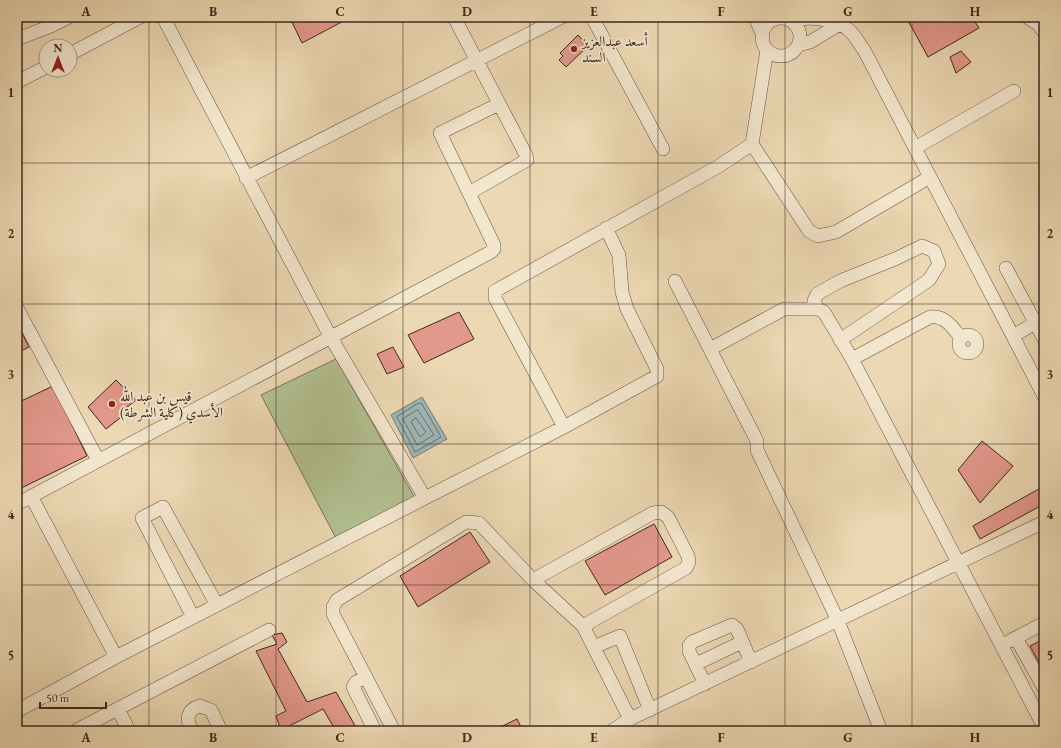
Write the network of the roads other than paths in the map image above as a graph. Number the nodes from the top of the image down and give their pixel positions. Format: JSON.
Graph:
{"nodes":[{"id":1,"x":69,"y":17,"type":"edge"},
{"id":2,"x":140,"y":17,"type":"edge"},
{"id":3,"x":163,"y":17,"type":"edge"},
{"id":4,"x":454,"y":17,"type":"edge"},
{"id":5,"x":562,"y":17,"type":"edge"},
{"id":6,"x":592,"y":17,"type":"edge"},
{"id":7,"x":804,"y":17,"type":"edge"},
{"id":8,"x":1027,"y":17,"type":"edge"},
{"id":9,"x":756,"y":19,"type":"edge"},
{"id":10,"x":775,"y":20,"type":"junction"},
{"id":11,"x":790,"y":20,"type":"junction"},
{"id":12,"x":840,"y":24,"type":"junction"},
{"id":13,"x":1044,"y":32,"type":"edge"},
{"id":14,"x":763,"y":36,"type":"junction"},
{"id":15,"x":17,"y":39,"type":"edge"},
{"id":16,"x":798,"y":45,"type":"junction"},
{"id":17,"x":78,"y":50,"type":"edge"},
{"id":18,"x":767,"y":50,"type":"junction"},
{"id":19,"x":476,"y":61,"type":"junction"},
{"id":20,"x":38,"y":71,"type":"edge"},
{"id":21,"x":17,"y":82,"type":"edge"},
{"id":22,"x":1014,"y":91,"type":"dead end"},
{"id":23,"x":499,"y":104,"type":"junction"},
{"id":24,"x":752,"y":144,"type":"junction"},
{"id":25,"x":915,"y":148,"type":"junction"},
{"id":26,"x":663,"y":149,"type":"dead end"},
{"id":27,"x":930,"y":177,"type":"junction"},
{"id":28,"x":246,"y":178,"type":"junction"},
{"id":29,"x":469,"y":193,"type":"junction"},
{"id":30,"x":606,"y":228,"type":"junction"},
{"id":31,"x":1006,"y":268,"type":"dead end"},
{"id":32,"x":674,"y":281,"type":"dead end"},
{"id":33,"x":17,"y":308,"type":"edge"},
{"id":34,"x":818,"y":309,"type":"junction"},
{"id":35,"x":1040,"y":321,"type":"edge"},
{"id":36,"x":330,"y":336,"type":"junction"},
{"id":37,"x":1013,"y":336,"type":"junction"},
{"id":38,"x":962,"y":338,"type":"dead end"},
{"id":39,"x":1044,"y":339,"type":"edge"},
{"id":40,"x":840,"y":340,"type":"junction"},
{"id":41,"x":710,"y":349,"type":"junction"},
{"id":42,"x":852,"y":359,"type":"junction"},
{"id":43,"x":1044,"y":396,"type":"edge"},
{"id":44,"x":564,"y":427,"type":"junction"},
{"id":45,"x":98,"y":460,"type":"junction"},
{"id":46,"x":31,"y":496,"type":"junction"},
{"id":47,"x":425,"y":498,"type":"junction"},
{"id":48,"x":17,"y":504,"type":"edge"},
{"id":49,"x":1044,"y":522,"type":"edge"},
{"id":50,"x":959,"y":563,"type":"junction"},
{"id":51,"x":533,"y":580,"type":"junction"},
{"id":52,"x":217,"y":605,"type":"junction"},
{"id":53,"x":193,"y":617,"type":"junction"},
{"id":54,"x":838,"y":621,"type":"junction"},
{"id":55,"x":1044,"y":623,"type":"edge"},
{"id":56,"x":583,"y":626,"type":"junction"},
{"id":57,"x":268,"y":630,"type":"dead end"},
{"id":58,"x":1016,"y":638,"type":"junction"},
{"id":59,"x":742,"y":642,"type":"junction"},
{"id":60,"x":1002,"y":645,"type":"junction"},
{"id":61,"x":594,"y":647,"type":"junction"},
{"id":62,"x":116,"y":657,"type":"junction"},
{"id":63,"x":751,"y":662,"type":"junction"},
{"id":64,"x":696,"y":664,"type":"junction"},
{"id":65,"x":366,"y":677,"type":"junction"},
{"id":66,"x":705,"y":684,"type":"junction"},
{"id":67,"x":1044,"y":688,"type":"edge"},
{"id":68,"x":118,"y":709,"type":"junction"},
{"id":69,"x":1040,"y":709,"type":"edge"},
{"id":70,"x":650,"y":710,"type":"junction"},
{"id":71,"x":17,"y":711,"type":"edge"},
{"id":72,"x":630,"y":719,"type":"junction"},
{"id":73,"x":1044,"y":727,"type":"edge"},
{"id":74,"x":75,"y":731,"type":"edge"},
{"id":75,"x":129,"y":731,"type":"edge"},
{"id":76,"x":190,"y":731,"type":"edge"},
{"id":77,"x":221,"y":731,"type":"edge"},
{"id":78,"x":375,"y":731,"type":"edge"},
{"id":79,"x":394,"y":731,"type":"edge"},
{"id":80,"x":612,"y":731,"type":"edge"},
{"id":81,"x":881,"y":731,"type":"edge"}],
"edges":[{"from":1,"to":15,"type":"lane"},
{"from":2,"to":17,"type":"lane"},
{"from":3,"to":28,"type":"lane"},
{"from":4,"to":19,"type":"lane"},
{"from":5,"to":19,"type":"lane"},
{"from":6,"to":26,"type":"lane"},
{"from":7,"to":11,"type":"lane"},
{"from":7,"to":12,"type":"lane"},
{"from":8,"to":13,"type":"lane"},
{"from":9,"to":10,"type":"lane"},
{"from":9,"to":14,"type":"lane"},
{"from":10,"to":11,"type":"lane"},
{"from":10,"to":14,"type":"lane"},
{"from":11,"to":16,"type":"lane"},
{"from":12,"to":16,"type":"lane"},
{"from":12,"to":25,"type":"lane"},
{"from":14,"to":18,"type":"lane"},
{"from":16,"to":18,"type":"lane"},
{"from":18,"to":24,"type":"lane"},
{"from":19,"to":23,"type":"lane"},
{"from":19,"to":28,"type":"lane"},
{"from":20,"to":21,"type":"lane"},
{"from":22,"to":25,"type":"lane"},
{"from":23,"to":29,"type":"lane"},
{"from":23,"to":29,"type":"lane"},
{"from":24,"to":27,"type":"lane"},
{"from":24,"to":30,"type":"lane"},
{"from":25,"to":27,"type":"lane"},
{"from":27,"to":37,"type":"lane"},
{"from":28,"to":36,"type":"lane"},
{"from":29,"to":36,"type":"lane"},
{"from":30,"to":44,"type":"lane"},
{"from":30,"to":44,"type":"lane"},
{"from":31,"to":35,"type":"lane"},
{"from":32,"to":41,"type":"lane"},
{"from":33,"to":45,"type":"lane"},
{"from":34,"to":40,"type":"lane"},
{"from":34,"to":40,"type":"lane"},
{"from":34,"to":41,"type":"lane"},
{"from":35,"to":37,"type":"lane"},
{"from":35,"to":39,"type":"lane"},
{"from":36,"to":45,"type":"lane"},
{"from":36,"to":47,"type":"lane"},
{"from":37,"to":43,"type":"lane"},
{"from":38,"to":42,"type":"lane"},
{"from":40,"to":42,"type":"lane"},
{"from":41,"to":54,"type":"lane"},
{"from":42,"to":50,"type":"lane"},
{"from":44,"to":47,"type":"lane"},
{"from":45,"to":46,"type":"lane"},
{"from":46,"to":48,"type":"lane"},
{"from":46,"to":62,"type":"lane"},
{"from":47,"to":52,"type":"lane"},
{"from":49,"to":50,"type":"lane"},
{"from":50,"to":54,"type":"lane"},
{"from":50,"to":60,"type":"lane"},
{"from":51,"to":56,"type":"lane"},
{"from":51,"to":56,"type":"lane"},
{"from":51,"to":65,"type":"lane"},
{"from":52,"to":53,"type":"lane"},
{"from":52,"to":53,"type":"lane"},
{"from":53,"to":62,"type":"lane"},
{"from":54,"to":63,"type":"lane"},
{"from":54,"to":81,"type":"lane"},
{"from":55,"to":58,"type":"lane"},
{"from":56,"to":61,"type":"lane"},
{"from":57,"to":68,"type":"lane"},
{"from":58,"to":60,"type":"lane"},
{"from":58,"to":67,"type":"lane"},
{"from":59,"to":63,"type":"lane"},
{"from":59,"to":64,"type":"lane"},
{"from":59,"to":64,"type":"lane"},
{"from":60,"to":69,"type":"lane"},
{"from":61,"to":70,"type":"lane"},
{"from":61,"to":72,"type":"lane"},
{"from":62,"to":71,"type":"lane"},
{"from":63,"to":66,"type":"lane"},
{"from":64,"to":66,"type":"lane"},
{"from":65,"to":78,"type":"lane"},
{"from":65,"to":79,"type":"lane"},
{"from":66,"to":70,"type":"lane"},
{"from":68,"to":74,"type":"lane"},
{"from":68,"to":75,"type":"lane"},
{"from":69,"to":73,"type":"lane"},
{"from":70,"to":72,"type":"lane"},
{"from":72,"to":80,"type":"lane"},
{"from":76,"to":77,"type":"lane"}]}
